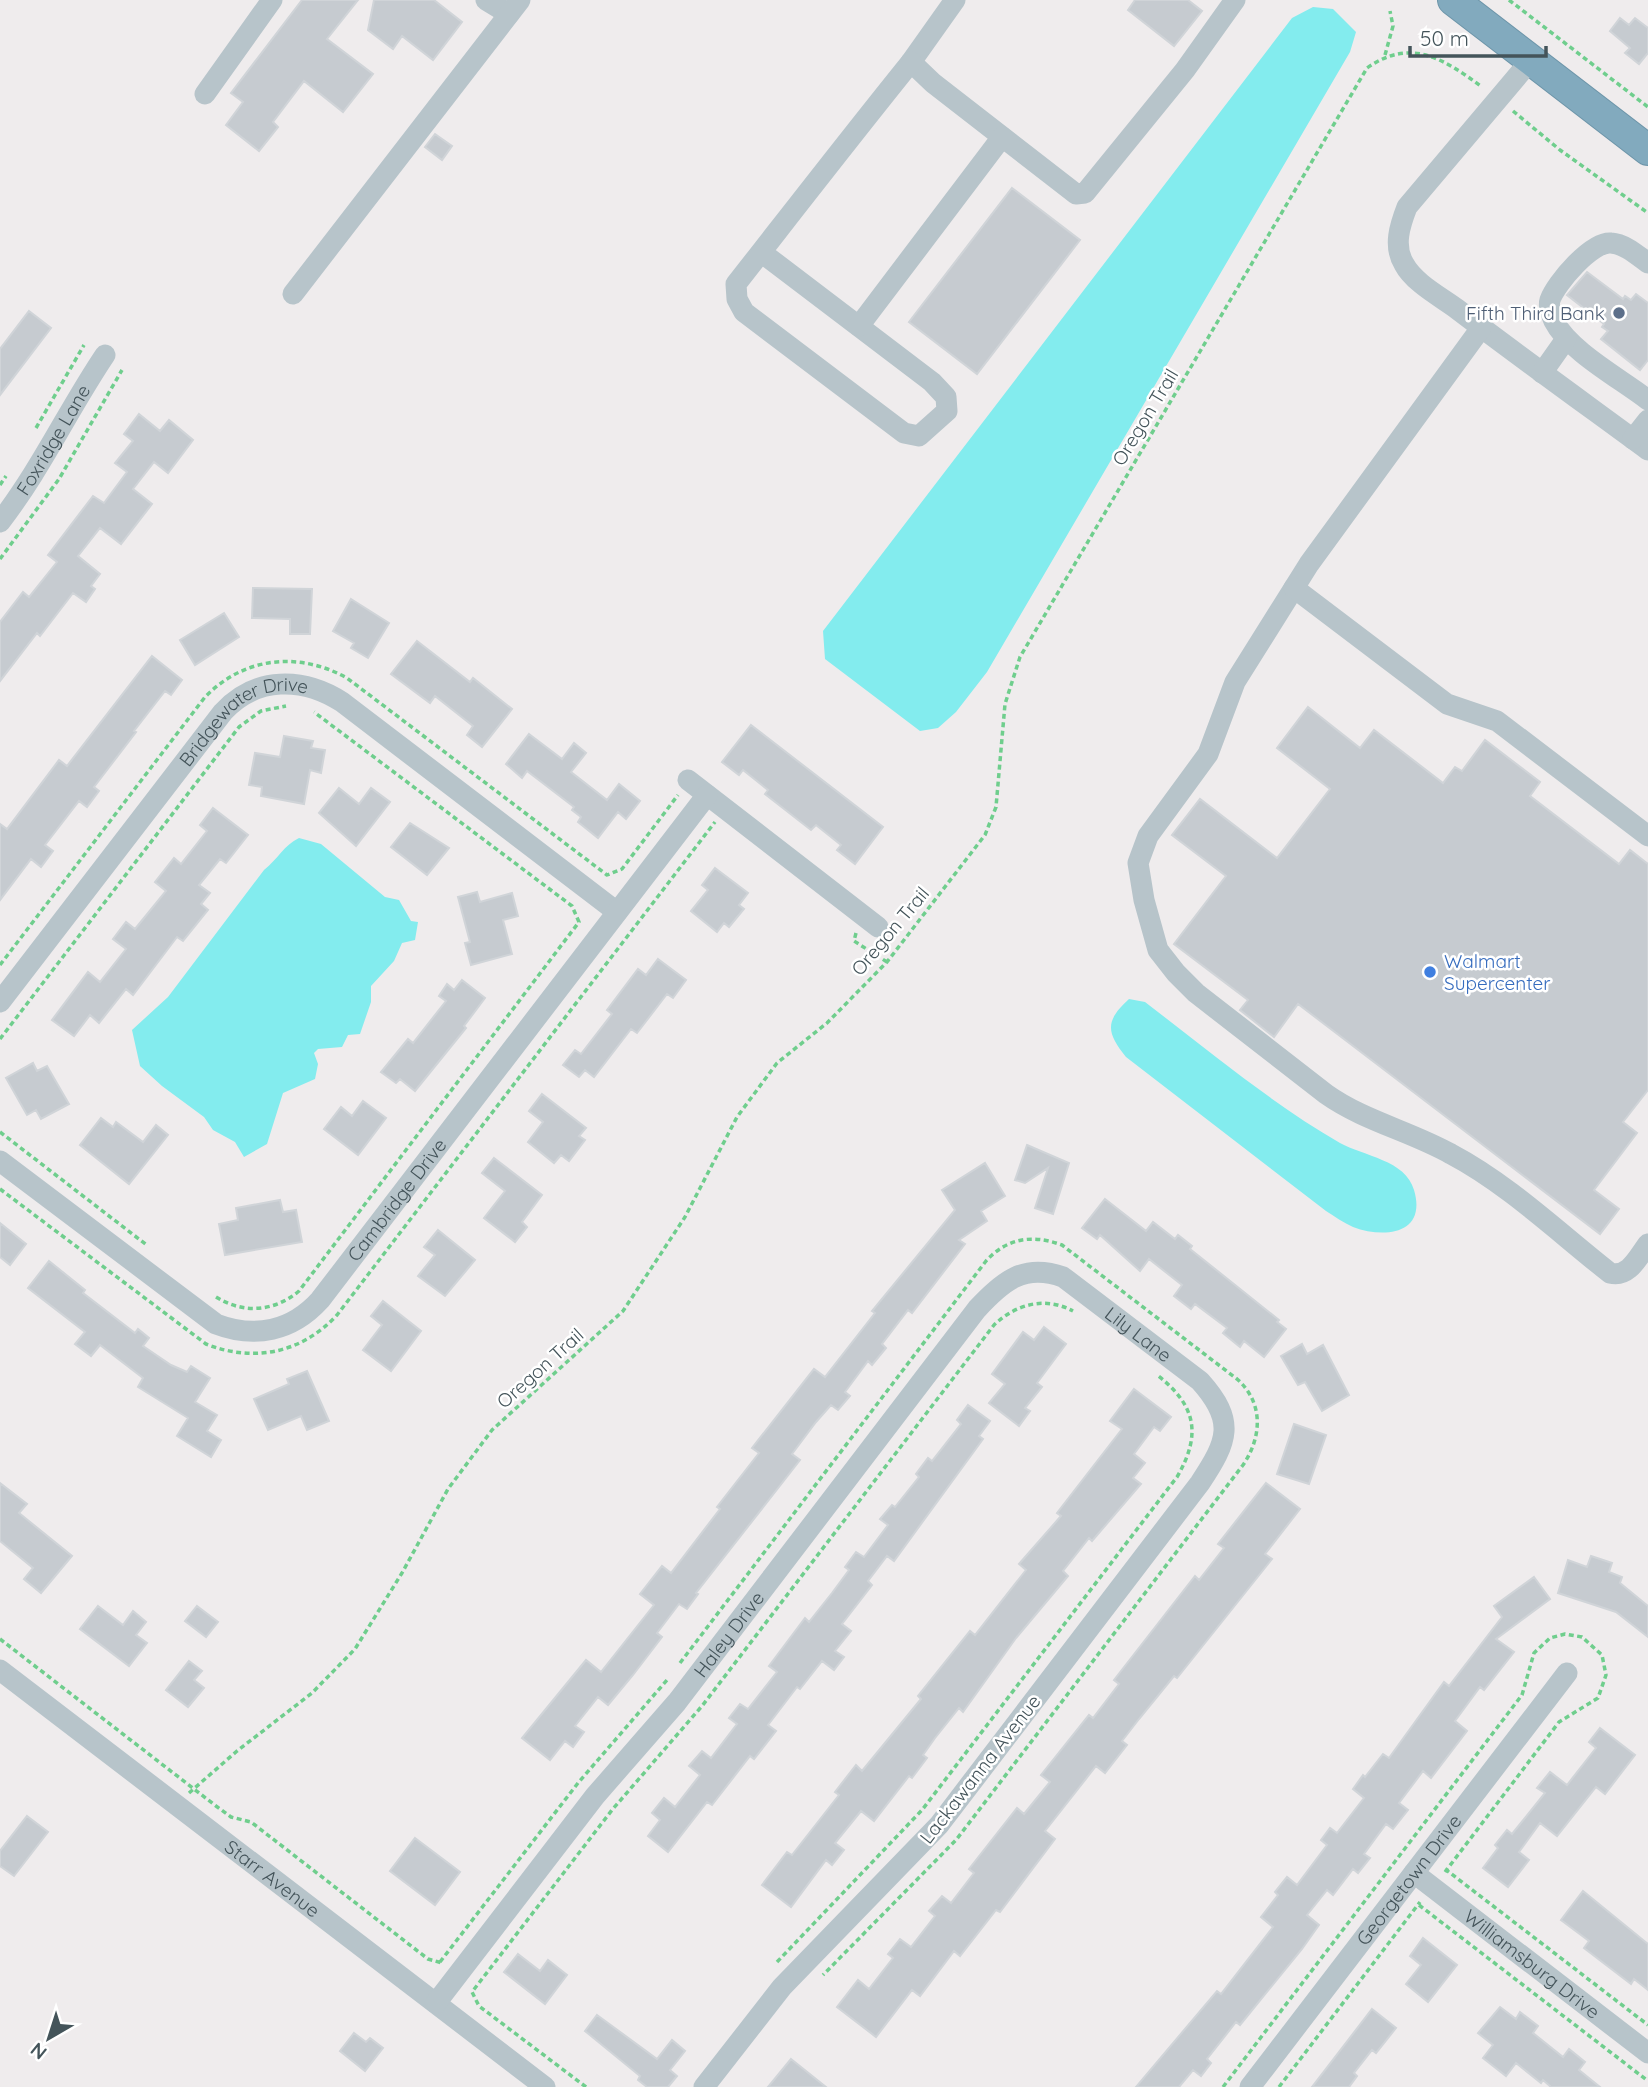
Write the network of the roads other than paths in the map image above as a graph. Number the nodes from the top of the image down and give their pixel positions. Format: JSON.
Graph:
{"nodes":[{"id":1,"x":272,"y":0,"type":"edge"},
{"id":2,"x":486,"y":0,"type":"edge"},
{"id":3,"x":955,"y":0,"type":"edge"},
{"id":4,"x":1235,"y":0,"type":"edge"},
{"id":5,"x":1453,"y":0,"type":"edge"},
{"id":6,"x":514,"y":7,"type":"edge"},
{"id":7,"x":1531,"y":60,"type":"junction"},
{"id":8,"x":911,"y":62,"type":"junction"},
{"id":9,"x":205,"y":93,"type":"dead end"},
{"id":10,"x":1002,"y":136,"type":"junction"},
{"id":11,"x":1648,"y":150,"type":"edge"},
{"id":12,"x":761,"y":252,"type":"junction"},
{"id":13,"x":1648,"y":263,"type":"edge"},
{"id":14,"x":293,"y":294,"type":"dead end"},
{"id":15,"x":859,"y":326,"type":"junction"},
{"id":16,"x":1481,"y":328,"type":"junction"},
{"id":17,"x":1566,"y":339,"type":"junction"},
{"id":18,"x":105,"y":355,"type":"dead end"},
{"id":19,"x":1542,"y":373,"type":"junction"},
{"id":20,"x":1648,"y":400,"type":"edge"},
{"id":21,"x":1648,"y":420,"type":"edge"},
{"id":22,"x":1641,"y":445,"type":"edge"},
{"id":23,"x":0,"y":522,"type":"edge"},
{"id":24,"x":1294,"y":588,"type":"junction"},
{"id":25,"x":686,"y":784,"type":"road end"},
{"id":26,"x":707,"y":795,"type":"junction"},
{"id":27,"x":1648,"y":836,"type":"edge"},
{"id":28,"x":617,"y":912,"type":"junction"},
{"id":29,"x":878,"y":927,"type":"dead end"},
{"id":30,"x":0,"y":1002,"type":"edge"},
{"id":31,"x":0,"y":1161,"type":"edge"},
{"id":32,"x":1648,"y":1244,"type":"edge"},
{"id":33,"x":1027,"y":1272,"type":"joint"},
{"id":34,"x":1226,"y":1428,"type":"joint"},
{"id":35,"x":0,"y":1670,"type":"edge"},
{"id":36,"x":1567,"y":1673,"type":"dead end"},
{"id":37,"x":1414,"y":1873,"type":"junction"},
{"id":38,"x":436,"y":2003,"type":"junction"},
{"id":39,"x":1648,"y":2053,"type":"edge"},
{"id":40,"x":545,"y":2087,"type":"edge"},
{"id":41,"x":704,"y":2087,"type":"edge"},
{"id":42,"x":1250,"y":2087,"type":"edge"}],
"edges":[{"from":1,"to":9,"type":"street"},
{"from":2,"to":6,"type":"street"},
{"from":3,"to":8,"type":"street"},
{"from":4,"to":10,"type":"street"},
{"from":5,"to":7,"type":"highway"},
{"from":6,"to":14,"type":"street"},
{"from":7,"to":11,"type":"highway"},
{"from":7,"to":16,"type":"street"},
{"from":8,"to":10,"type":"street"},
{"from":8,"to":12,"type":"street"},
{"from":10,"to":15,"type":"street"},
{"from":12,"to":15,"type":"street"},
{"from":12,"to":15,"type":"street"},
{"from":13,"to":17,"type":"street"},
{"from":16,"to":19,"type":"street"},
{"from":16,"to":24,"type":"street"},
{"from":17,"to":19,"type":"street"},
{"from":17,"to":20,"type":"street"},
{"from":18,"to":23,"type":"street","name":"Foxridge Lane"},
{"from":19,"to":22,"type":"street"},
{"from":21,"to":22,"type":"street"},
{"from":24,"to":27,"type":"street"},
{"from":24,"to":32,"type":"street"},
{"from":25,"to":26,"type":"street"},
{"from":26,"to":28,"type":"street","name":"Cambridge Drive"},
{"from":26,"to":29,"type":"street"},
{"from":28,"to":30,"type":"street","name":"Bridgewater Drive"},
{"from":28,"to":31,"type":"street","name":"Cambridge Drive"},
{"from":33,"to":34,"type":"street","name":"Lily Lane"},
{"from":33,"to":38,"type":"street","name":"Haley Drive"},
{"from":34,"to":41,"type":"street","name":"Lackawanna Avenue"},
{"from":35,"to":38,"type":"street","name":"Starr Avenue"},
{"from":36,"to":37,"type":"street","name":"Georgetown Drive"},
{"from":37,"to":39,"type":"street","name":"Williamsburg Drive"},
{"from":37,"to":42,"type":"street","name":"Georgetown Drive"},
{"from":38,"to":40,"type":"street","name":"Starr Avenue"}]}
